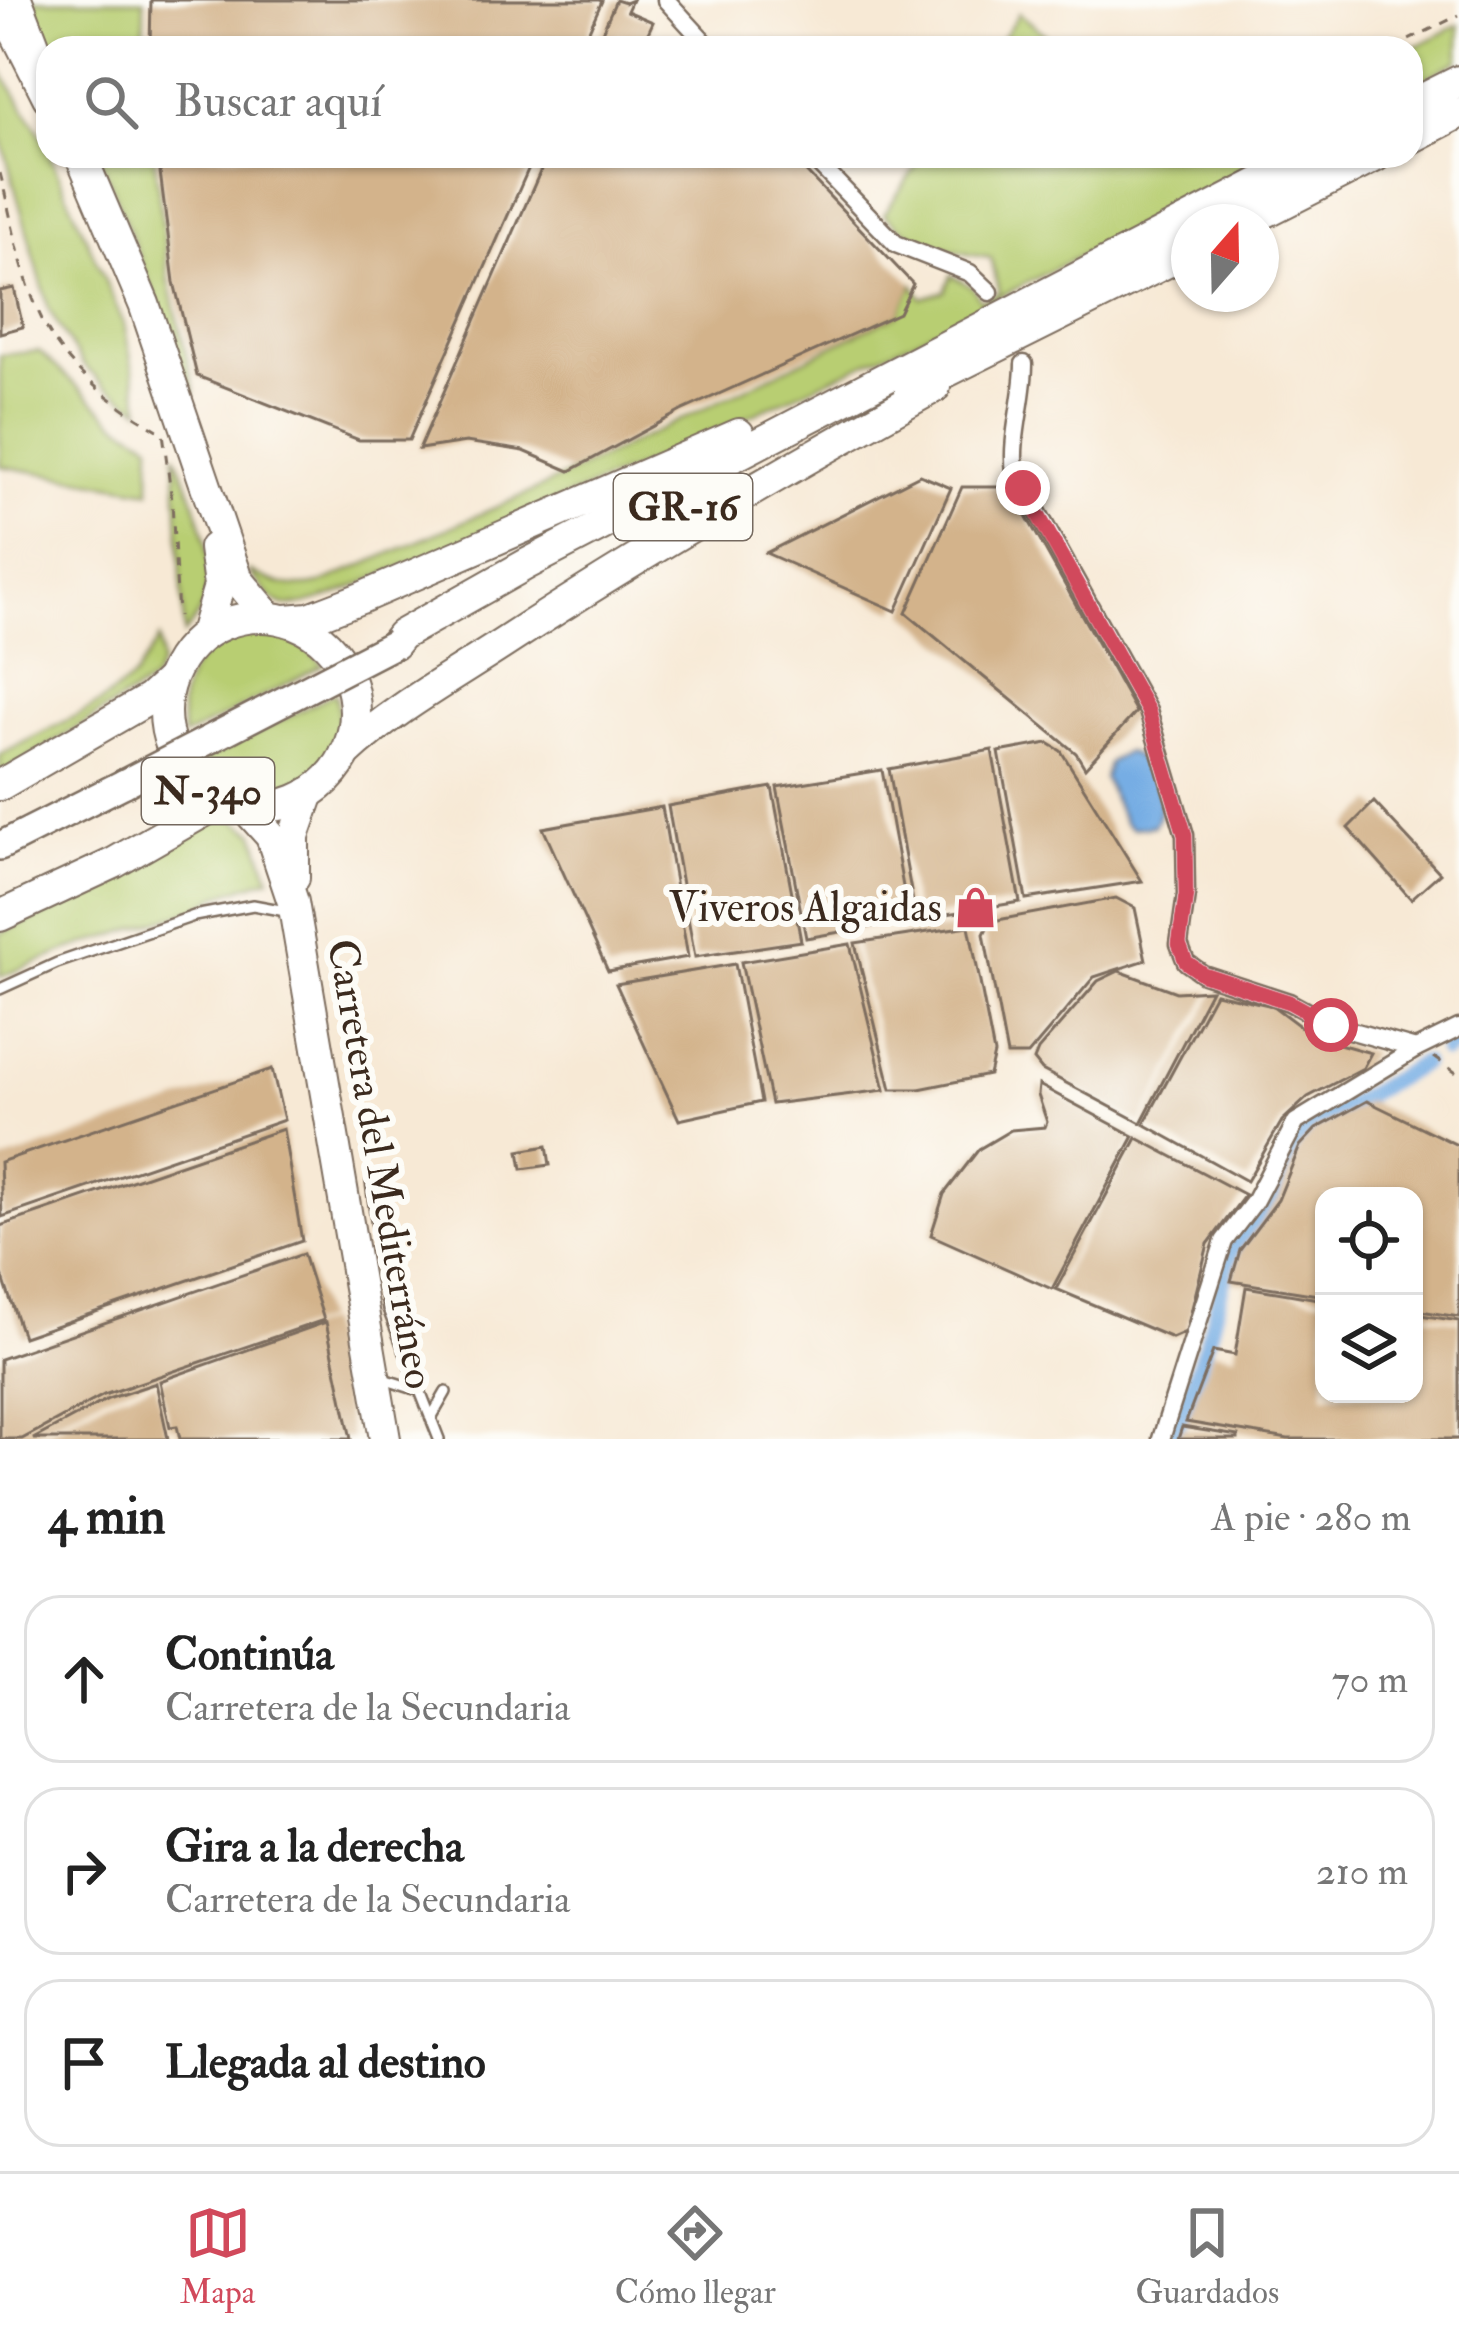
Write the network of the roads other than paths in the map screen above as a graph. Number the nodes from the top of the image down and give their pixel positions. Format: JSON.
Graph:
{"nodes":[{"id":1,"x":666,"y":0,"type":"edge"},
{"id":2,"x":7,"y":8,"type":"edge"},
{"id":3,"x":699,"y":36,"type":"edge"},
{"id":4,"x":36,"y":53,"type":"edge"},
{"id":5,"x":36,"y":71,"type":"edge"},
{"id":6,"x":1459,"y":81,"type":"edge"},
{"id":7,"x":1423,"y":99,"type":"edge"},
{"id":8,"x":1459,"y":113,"type":"edge"},
{"id":9,"x":1423,"y":132,"type":"edge"},
{"id":10,"x":86,"y":168,"type":"edge"},
{"id":11,"x":823,"y":168,"type":"edge"},
{"id":12,"x":1289,"y":168,"type":"edge"},
{"id":13,"x":1352,"y":168,"type":"edge"},
{"id":14,"x":1279,"y":205,"type":"edge"},
{"id":15,"x":1171,"y":260,"type":"edge"},
{"id":16,"x":989,"y":292,"type":"dead end"},
{"id":17,"x":975,"y":329,"type":"junction"},
{"id":18,"x":969,"y":363,"type":"junction"},
{"id":19,"x":1024,"y":364,"type":"dead end"},
{"id":20,"x":210,"y":507,"type":"junction"},
{"id":21,"x":278,"y":619,"type":"junction"},
{"id":22,"x":205,"y":634,"type":"junction"},
{"id":23,"x":394,"y":644,"type":"junction"},
{"id":24,"x":170,"y":680,"type":"junction"},
{"id":25,"x":345,"y":754,"type":"junction"},
{"id":26,"x":0,"y":785,"type":"edge"},
{"id":27,"x":309,"y":794,"type":"junction"},
{"id":28,"x":234,"y":803,"type":"junction"},
{"id":29,"x":0,"y":846,"type":"edge"},
{"id":30,"x":294,"y":907,"type":"junction"},
{"id":31,"x":0,"y":916,"type":"edge"},
{"id":32,"x":0,"y":988,"type":"edge"},
{"id":33,"x":1459,"y":1028,"type":"edge"},
{"id":34,"x":1416,"y":1049,"type":"junction"},
{"id":35,"x":370,"y":1182,"type":"dead end"},
{"id":36,"x":372,"y":1376,"type":"junction"},
{"id":37,"x":421,"y":1390,"type":"junction"},
{"id":38,"x":446,"y":1392,"type":"dead end"},
{"id":39,"x":431,"y":1418,"type":"junction"},
{"id":40,"x":386,"y":1439,"type":"edge"},
{"id":41,"x":439,"y":1439,"type":"edge"},
{"id":42,"x":1161,"y":1439,"type":"edge"}],
"edges":[{"from":1,"to":3,"type":"street"},
{"from":2,"to":4,"type":"main road"},
{"from":2,"to":5,"type":"highway"},
{"from":6,"to":7,"type":"highway"},
{"from":8,"to":9,"type":"highway"},
{"from":10,"to":20,"type":"highway"},
{"from":11,"to":16,"type":"street"},
{"from":12,"to":17,"type":"highway","number":"GR-16"},
{"from":13,"to":14,"type":"highway"},
{"from":15,"to":18,"type":"highway","number":"GR-16"},
{"from":17,"to":21,"type":"highway"},
{"from":17,"to":23,"type":"highway","number":"GR-16"},
{"from":18,"to":23,"type":"highway","number":"GR-16"},
{"from":18,"to":25,"type":"highway"},
{"from":19,"to":34,"type":"street"},
{"from":20,"to":21,"type":"highway"},
{"from":20,"to":22,"type":"highway"},
{"from":21,"to":22,"type":"highway"},
{"from":21,"to":25,"type":"highway"},
{"from":22,"to":24,"type":"highway"},
{"from":23,"to":29,"type":"main road","number":"GR-16","bridge":true},
{"from":24,"to":26,"type":"highway"},
{"from":24,"to":28,"type":"highway","number":"N-340"},
{"from":25,"to":27,"type":"highway","number":"N-340"},
{"from":27,"to":28,"type":"highway","number":"N-340"},
{"from":27,"to":30,"type":"highway","name":"Carretera del Mediterráneo","number":"N-340"},
{"from":28,"to":30,"type":"highway","name":"Carretera del Mediterráneo","number":"N-340"},
{"from":28,"to":31,"type":"highway"},
{"from":30,"to":32,"type":"lane"},
{"from":30,"to":36,"type":"highway","name":"Carretera del Mediterráneo","number":"N-340"},
{"from":33,"to":34,"type":"street"},
{"from":34,"to":42,"type":"street"},
{"from":35,"to":37,"type":"lane"},
{"from":36,"to":37,"type":"lane"},
{"from":36,"to":40,"type":"highway","name":"Carretera del Mediterráneo","number":"N-340"},
{"from":37,"to":39,"type":"lane"},
{"from":38,"to":39,"type":"lane"},
{"from":39,"to":41,"type":"lane"}]}
